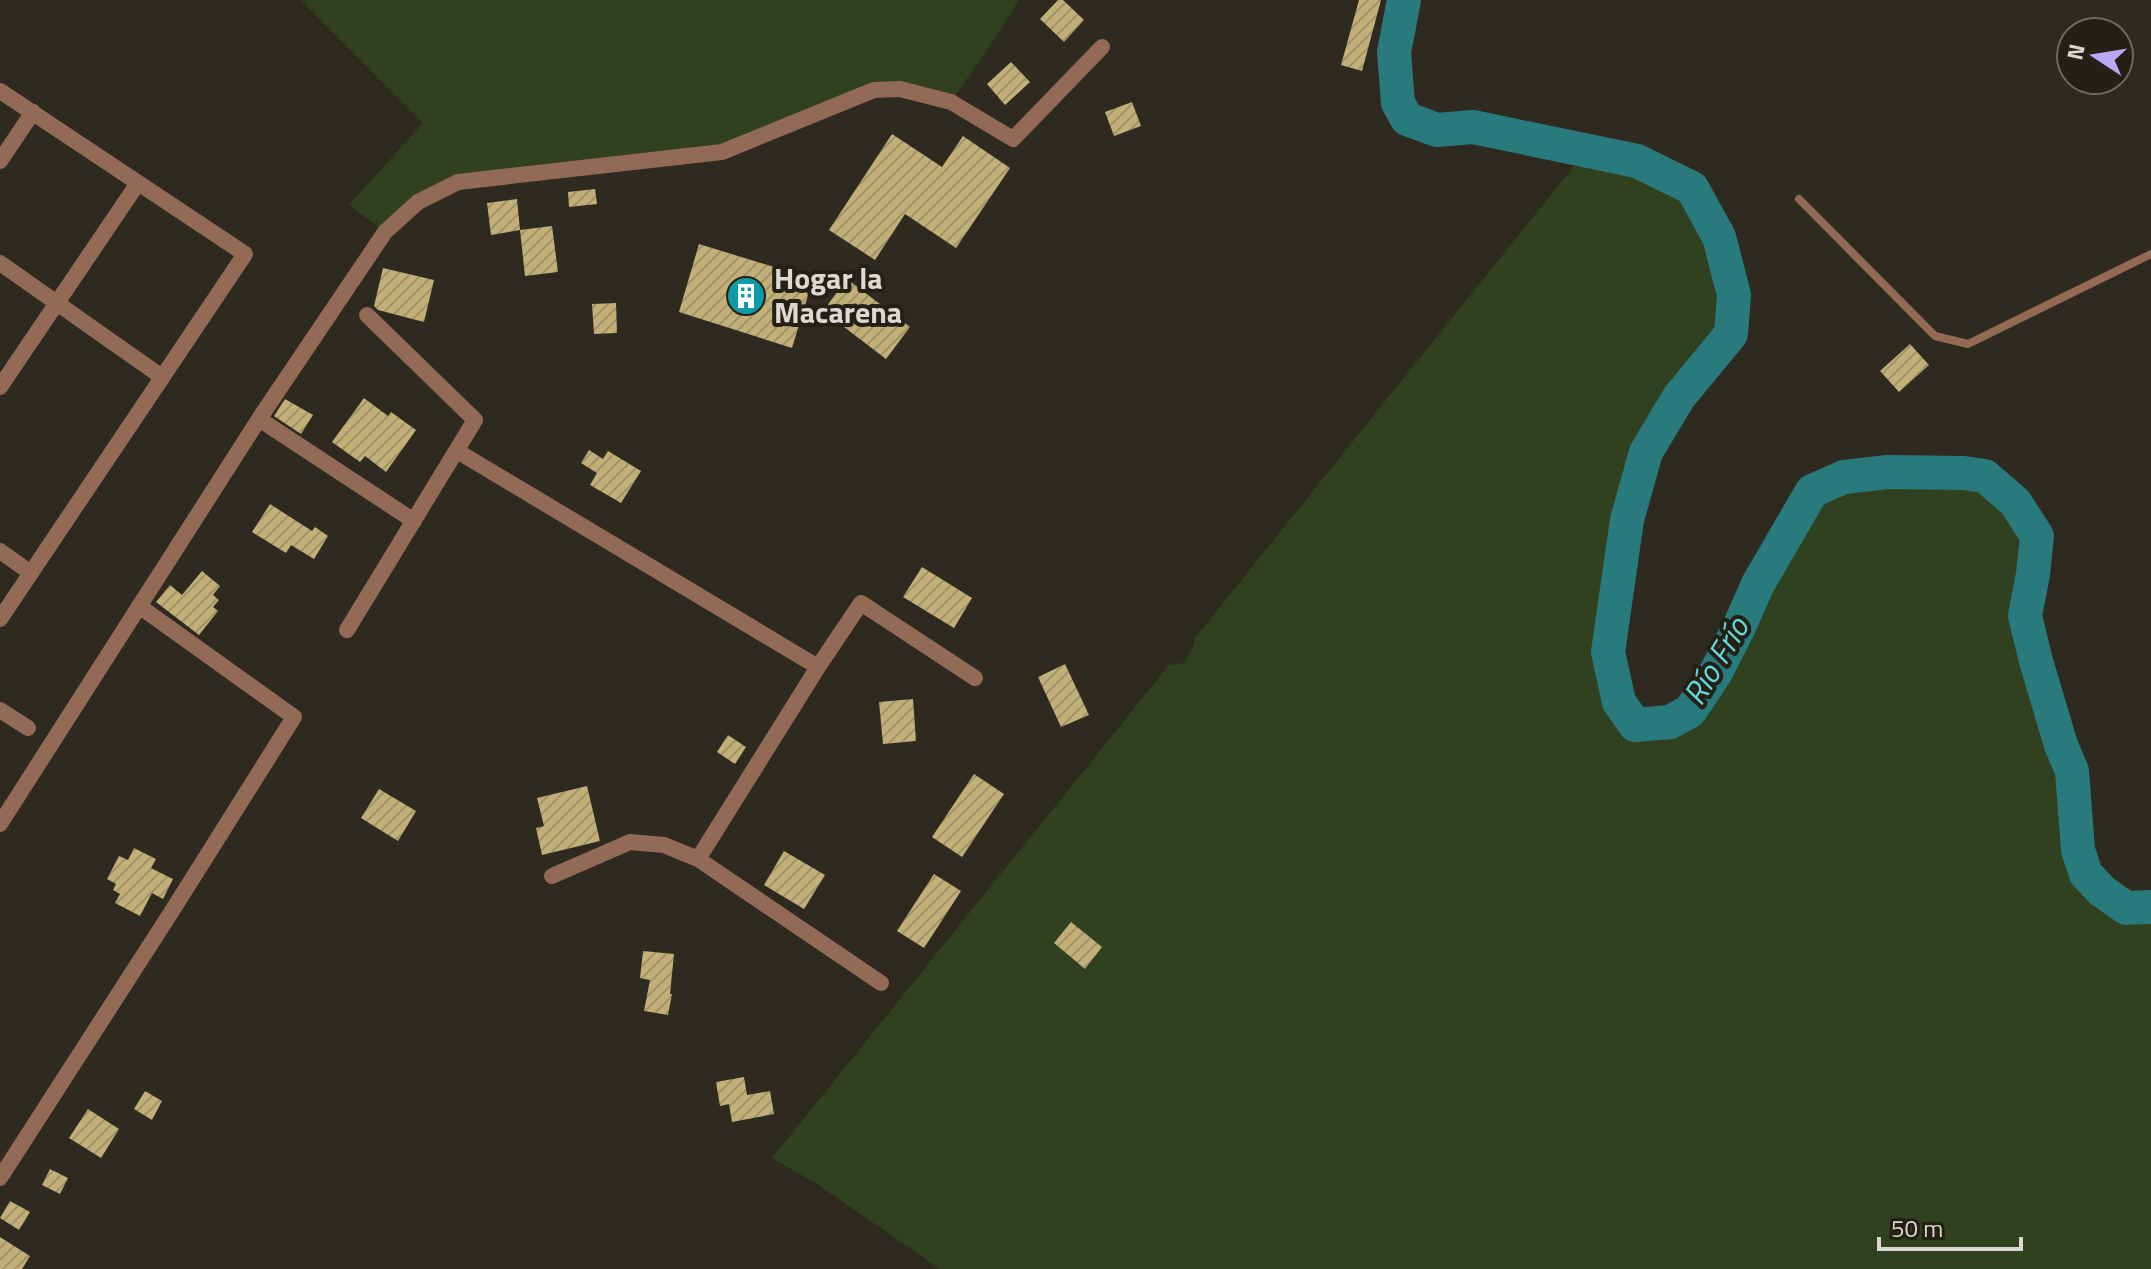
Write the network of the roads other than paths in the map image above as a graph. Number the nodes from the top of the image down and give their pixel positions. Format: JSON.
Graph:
{"nodes":[{"id":1,"x":1102,"y":47,"type":"dead end"},
{"id":2,"x":0,"y":91,"type":"edge"},
{"id":3,"x":33,"y":112,"type":"junction"},
{"id":4,"x":0,"y":161,"type":"edge"},
{"id":5,"x":138,"y":183,"type":"junction"},
{"id":6,"x":1799,"y":199,"type":"dead end"},
{"id":7,"x":2151,"y":254,"type":"edge"},
{"id":8,"x":0,"y":263,"type":"edge"},
{"id":9,"x":57,"y":303,"type":"junction"},
{"id":10,"x":367,"y":315,"type":"dead end"},
{"id":11,"x":162,"y":377,"type":"junction"},
{"id":12,"x":0,"y":387,"type":"edge"},
{"id":13,"x":259,"y":419,"type":"junction"},
{"id":14,"x":457,"y":451,"type":"junction"},
{"id":15,"x":414,"y":521,"type":"junction"},
{"id":16,"x":0,"y":551,"type":"edge"},
{"id":17,"x":31,"y":573,"type":"junction"},
{"id":18,"x":139,"y":606,"type":"junction"},
{"id":19,"x":0,"y":619,"type":"edge"},
{"id":20,"x":347,"y":630,"type":"dead end"},
{"id":21,"x":818,"y":667,"type":"junction"},
{"id":22,"x":975,"y":678,"type":"dead end"},
{"id":23,"x":0,"y":710,"type":"edge"},
{"id":24,"x":28,"y":728,"type":"dead end"},
{"id":25,"x":0,"y":824,"type":"edge"},
{"id":26,"x":698,"y":859,"type":"junction"},
{"id":27,"x":552,"y":876,"type":"dead end"},
{"id":28,"x":881,"y":983,"type":"dead end"},
{"id":29,"x":0,"y":1178,"type":"edge"}],
"edges":[{"from":1,"to":13,"type":"street"},
{"from":2,"to":3,"type":"street"},
{"from":3,"to":4,"type":"street"},
{"from":3,"to":5,"type":"street"},
{"from":5,"to":9,"type":"street"},
{"from":5,"to":11,"type":"street"},
{"from":6,"to":7,"type":"lane"},
{"from":8,"to":9,"type":"street"},
{"from":9,"to":11,"type":"street"},
{"from":9,"to":12,"type":"street"},
{"from":10,"to":14,"type":"street"},
{"from":11,"to":17,"type":"street"},
{"from":13,"to":15,"type":"street"},
{"from":13,"to":18,"type":"street"},
{"from":14,"to":15,"type":"street"},
{"from":14,"to":21,"type":"street"},
{"from":15,"to":20,"type":"street"},
{"from":16,"to":17,"type":"street"},
{"from":17,"to":19,"type":"street"},
{"from":18,"to":25,"type":"street"},
{"from":18,"to":29,"type":"street"},
{"from":21,"to":22,"type":"street"},
{"from":21,"to":26,"type":"street"},
{"from":23,"to":24,"type":"street"},
{"from":26,"to":27,"type":"street"},
{"from":26,"to":28,"type":"street"}]}
